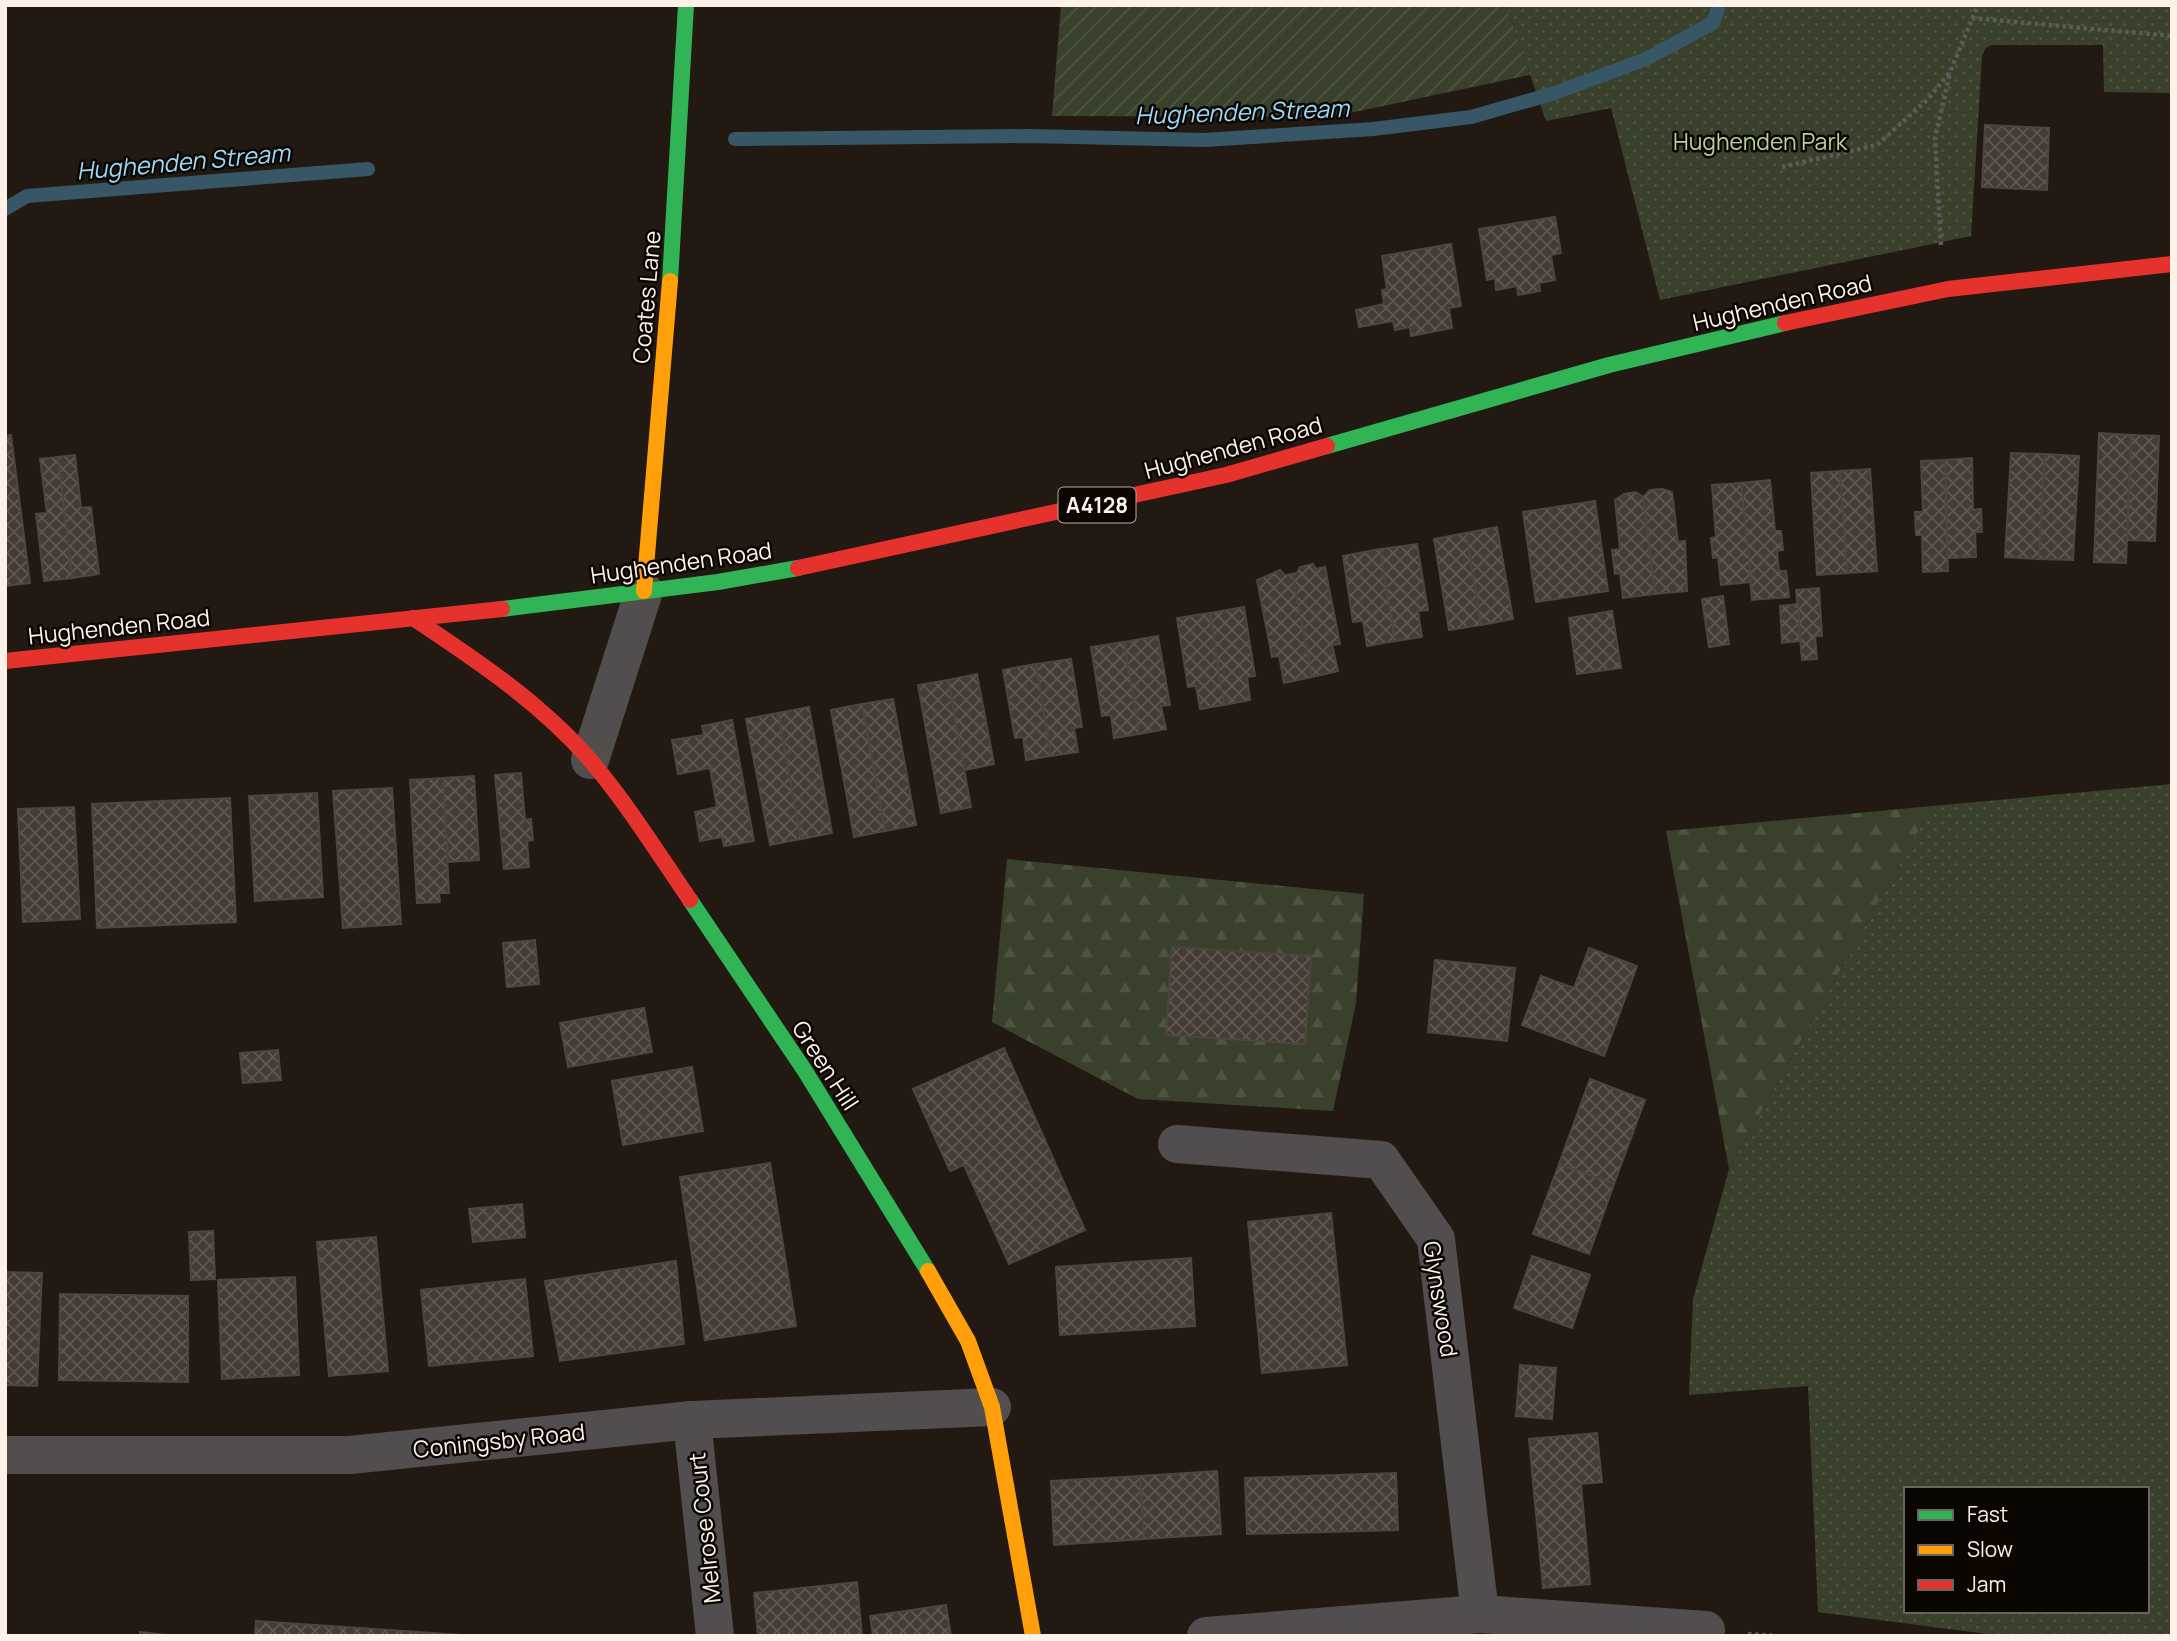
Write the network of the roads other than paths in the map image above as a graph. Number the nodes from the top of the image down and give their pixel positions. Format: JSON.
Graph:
{"nodes":[{"id":1,"x":686,"y":5,"type":"edge"},
{"id":2,"x":2172,"y":264,"type":"edge"},
{"id":3,"x":644,"y":591,"type":"junction"},
{"id":4,"x":413,"y":618,"type":"junction"},
{"id":5,"x":5,"y":660,"type":"edge"},
{"id":6,"x":590,"y":760,"type":"junction"},
{"id":7,"x":1177,"y":1144,"type":"dead end"},
{"id":8,"x":992,"y":1407,"type":"junction"},
{"id":9,"x":692,"y":1420,"type":"junction"},
{"id":10,"x":5,"y":1455,"type":"edge"},
{"id":11,"x":1480,"y":1614,"type":"junction"},
{"id":12,"x":1706,"y":1630,"type":"dead end"},
{"id":13,"x":715,"y":1636,"type":"edge"},
{"id":14,"x":1033,"y":1636,"type":"edge"},
{"id":15,"x":1206,"y":1636,"type":"edge"}],
"edges":[{"from":1,"to":3,"type":"main road","name":"Coates Lane"},
{"from":2,"to":3,"type":"main road","name":"Hughenden Road","number":"A4128"},
{"from":3,"to":4,"type":"main road","name":"Hughenden Road","number":"A4128"},
{"from":3,"to":6,"type":"street"},
{"from":4,"to":5,"type":"main road","name":"Hughenden Road","number":"A4128"},
{"from":4,"to":6,"type":"main road","name":"Green Hill"},
{"from":6,"to":8,"type":"main road","name":"Green Hill"},
{"from":7,"to":11,"type":"street","name":"Glynswood"},
{"from":8,"to":9,"type":"street","name":"Coningsby Road"},
{"from":8,"to":14,"type":"main road","name":"Green Hill"},
{"from":9,"to":10,"type":"street","name":"Coningsby Road"},
{"from":9,"to":13,"type":"street","name":"Melrose Court"},
{"from":11,"to":12,"type":"street"},
{"from":11,"to":15,"type":"street"}]}
